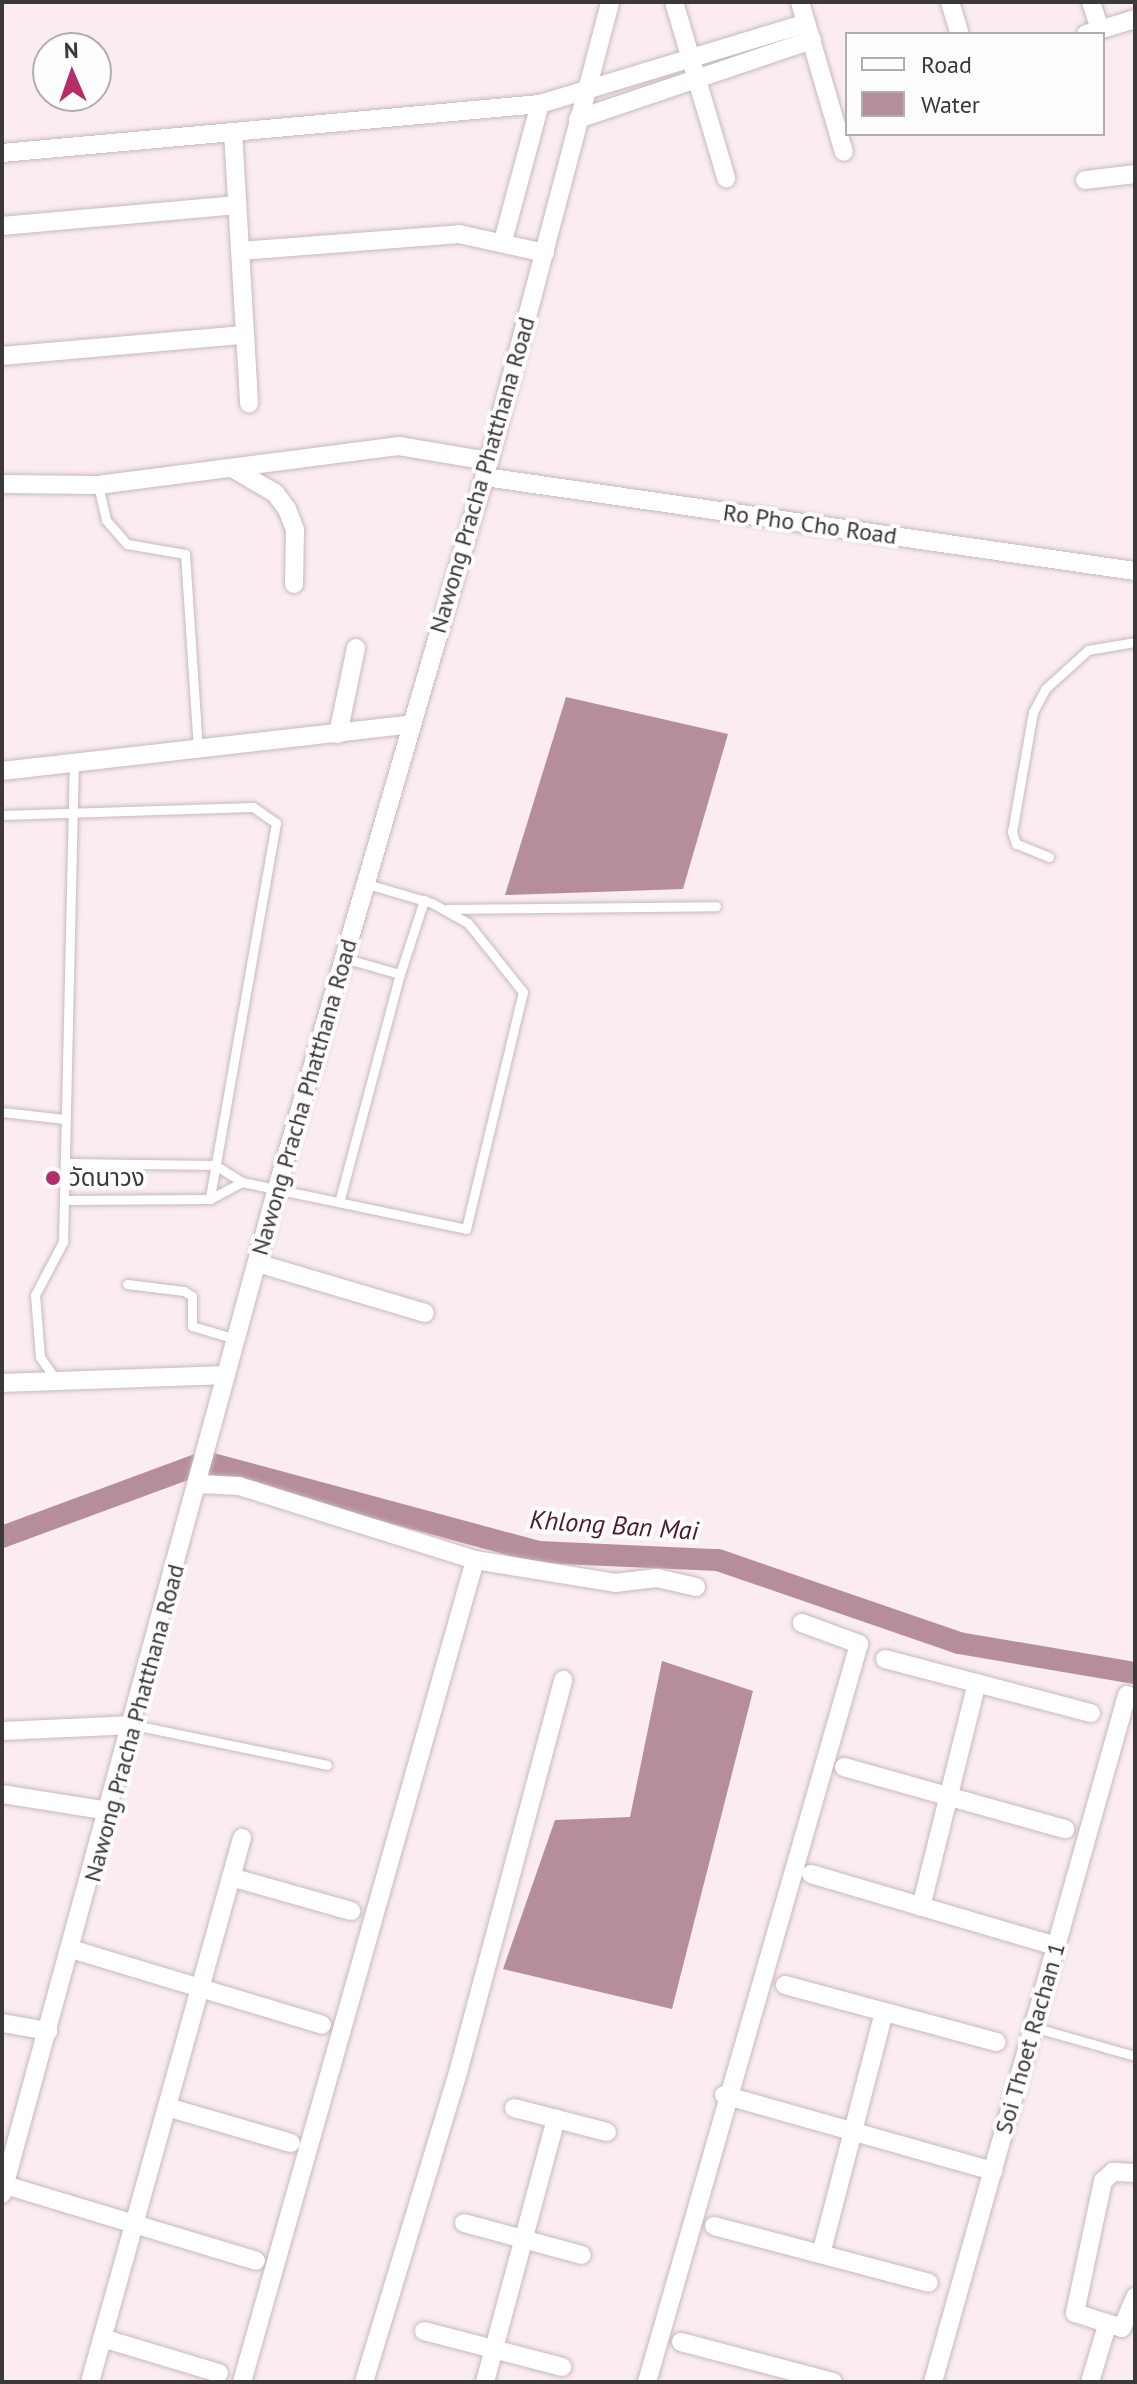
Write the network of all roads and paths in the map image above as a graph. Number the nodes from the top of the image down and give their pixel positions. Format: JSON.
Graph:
{"nodes":[{"id":1,"x":610,"y":2,"type":"edge"},
{"id":2,"x":674,"y":2,"type":"edge"},
{"id":3,"x":800,"y":2,"type":"edge"},
{"id":4,"x":950,"y":2,"type":"edge"},
{"id":5,"x":1091,"y":2,"type":"edge"},
{"id":6,"x":1135,"y":19,"type":"edge"},
{"id":7,"x":809,"y":32,"type":"junction"},
{"id":8,"x":959,"y":32,"type":"edge"},
{"id":9,"x":1093,"y":32,"type":"edge"},
{"id":10,"x":694,"y":72,"type":"junction"},
{"id":11,"x":583,"y":96,"type":"junction"},
{"id":12,"x":540,"y":104,"type":"junction"},
{"id":13,"x":839,"y":107,"type":"edge"},
{"id":14,"x":578,"y":119,"type":"junction"},
{"id":15,"x":233,"y":132,"type":"junction"},
{"id":16,"x":844,"y":152,"type":"dead end"},
{"id":17,"x":2,"y":153,"type":"edge"},
{"id":18,"x":1135,"y":174,"type":"edge"},
{"id":19,"x":726,"y":178,"type":"dead end"},
{"id":20,"x":1085,"y":180,"type":"dead end"},
{"id":21,"x":237,"y":205,"type":"junction"},
{"id":22,"x":2,"y":226,"type":"edge"},
{"id":23,"x":503,"y":241,"type":"junction"},
{"id":24,"x":240,"y":251,"type":"junction"},
{"id":25,"x":545,"y":253,"type":"junction"},
{"id":26,"x":243,"y":335,"type":"junction"},
{"id":27,"x":2,"y":356,"type":"edge"},
{"id":28,"x":249,"y":404,"type":"dead end"},
{"id":29,"x":232,"y":468,"type":"junction"},
{"id":30,"x":487,"y":469,"type":"junction"},
{"id":31,"x":2,"y":484,"type":"edge"},
{"id":32,"x":98,"y":485,"type":"junction"},
{"id":33,"x":1135,"y":571,"type":"edge"},
{"id":34,"x":294,"y":584,"type":"dead end"},
{"id":35,"x":1135,"y":642,"type":"edge"},
{"id":36,"x":356,"y":648,"type":"dead end"},
{"id":37,"x":408,"y":725,"type":"junction"},
{"id":38,"x":338,"y":734,"type":"junction"},
{"id":39,"x":198,"y":750,"type":"junction"},
{"id":40,"x":74,"y":762,"type":"junction"},
{"id":41,"x":2,"y":771,"type":"edge"},
{"id":42,"x":74,"y":808,"type":"junction"},
{"id":43,"x":2,"y":815,"type":"edge"},
{"id":44,"x":1049,"y":857,"type":"dead end"},
{"id":45,"x":364,"y":883,"type":"junction"},
{"id":46,"x":424,"y":900,"type":"junction"},
{"id":47,"x":716,"y":906,"type":"dead end"},
{"id":48,"x":447,"y":909,"type":"junction"},
{"id":49,"x":343,"y":958,"type":"junction"},
{"id":50,"x":400,"y":974,"type":"junction"},
{"id":51,"x":2,"y":1112,"type":"edge"},
{"id":52,"x":65,"y":1119,"type":"junction"},
{"id":53,"x":66,"y":1163,"type":"junction"},
{"id":54,"x":215,"y":1165,"type":"junction"},
{"id":55,"x":242,"y":1182,"type":"junction"},
{"id":56,"x":277,"y":1188,"type":"junction"},
{"id":57,"x":210,"y":1199,"type":"junction"},
{"id":58,"x":340,"y":1199,"type":"junction"},
{"id":59,"x":65,"y":1200,"type":"junction"},
{"id":60,"x":257,"y":1263,"type":"junction"},
{"id":61,"x":127,"y":1284,"type":"dead end"},
{"id":62,"x":425,"y":1313,"type":"dead end"},
{"id":63,"x":236,"y":1339,"type":"junction"},
{"id":64,"x":226,"y":1375,"type":"junction"},
{"id":65,"x":54,"y":1377,"type":"junction"},
{"id":66,"x":2,"y":1383,"type":"edge"},
{"id":67,"x":199,"y":1480,"type":"junction"},
{"id":68,"x":475,"y":1560,"type":"junction"},
{"id":69,"x":696,"y":1587,"type":"dead end"},
{"id":70,"x":802,"y":1623,"type":"dead end"},
{"id":71,"x":885,"y":1659,"type":"dead end"},
{"id":72,"x":563,"y":1680,"type":"dead end"},
{"id":73,"x":977,"y":1683,"type":"junction"},
{"id":74,"x":1127,"y":1695,"type":"dead end"},
{"id":75,"x":1091,"y":1713,"type":"dead end"},
{"id":76,"x":134,"y":1725,"type":"junction"},
{"id":77,"x":2,"y":1731,"type":"edge"},
{"id":78,"x":327,"y":1765,"type":"dead end"},
{"id":79,"x":844,"y":1767,"type":"dead end"},
{"id":80,"x":2,"y":1794,"type":"edge"},
{"id":81,"x":949,"y":1798,"type":"junction"},
{"id":82,"x":109,"y":1811,"type":"junction"},
{"id":83,"x":1065,"y":1829,"type":"dead end"},
{"id":84,"x":242,"y":1838,"type":"dead end"},
{"id":85,"x":811,"y":1874,"type":"dead end"},
{"id":86,"x":231,"y":1877,"type":"junction"},
{"id":87,"x":921,"y":1907,"type":"junction"},
{"id":88,"x":351,"y":1911,"type":"dead end"},
{"id":89,"x":1056,"y":1946,"type":"junction"},
{"id":90,"x":71,"y":1949,"type":"junction"},
{"id":91,"x":785,"y":1985,"type":"dead end"},
{"id":92,"x":200,"y":1988,"type":"junction"},
{"id":93,"x":884,"y":2012,"type":"junction"},
{"id":94,"x":2,"y":2023,"type":"edge"},
{"id":95,"x":322,"y":2025,"type":"dead end"},
{"id":96,"x":1033,"y":2027,"type":"junction"},
{"id":97,"x":48,"y":2031,"type":"junction"},
{"id":98,"x":996,"y":2042,"type":"dead end"},
{"id":99,"x":1135,"y":2056,"type":"edge"},
{"id":100,"x":724,"y":2095,"type":"junction"},
{"id":101,"x":167,"y":2107,"type":"junction"},
{"id":102,"x":514,"y":2108,"type":"dead end"},
{"id":103,"x":556,"y":2118,"type":"junction"},
{"id":104,"x":607,"y":2132,"type":"dead end"},
{"id":105,"x":853,"y":2133,"type":"junction"},
{"id":106,"x":291,"y":2143,"type":"dead end"},
{"id":107,"x":993,"y":2171,"type":"junction"},
{"id":108,"x":1135,"y":2173,"type":"edge"},
{"id":109,"x":3,"y":2190,"type":"edge"},
{"id":110,"x":464,"y":2223,"type":"dead end"},
{"id":111,"x":134,"y":2224,"type":"junction"},
{"id":112,"x":714,"y":2226,"type":"dead end"},
{"id":113,"x":522,"y":2239,"type":"junction"},
{"id":114,"x":821,"y":2254,"type":"junction"},
{"id":115,"x":582,"y":2255,"type":"dead end"},
{"id":116,"x":256,"y":2261,"type":"dead end"},
{"id":117,"x":929,"y":2283,"type":"dead end"},
{"id":118,"x":1135,"y":2297,"type":"edge"},
{"id":119,"x":1106,"y":2329,"type":"junction"},
{"id":120,"x":424,"y":2331,"type":"dead end"},
{"id":121,"x":102,"y":2338,"type":"junction"},
{"id":122,"x":681,"y":2342,"type":"dead end"},
{"id":123,"x":494,"y":2348,"type":"junction"},
{"id":124,"x":562,"y":2367,"type":"dead end"},
{"id":125,"x":219,"y":2373,"type":"dead end"},
{"id":126,"x":90,"y":2382,"type":"edge"},
{"id":127,"x":242,"y":2382,"type":"edge"},
{"id":128,"x":364,"y":2382,"type":"edge"},
{"id":129,"x":485,"y":2382,"type":"edge"},
{"id":130,"x":647,"y":2382,"type":"edge"},
{"id":131,"x":833,"y":2382,"type":"edge"},
{"id":132,"x":933,"y":2382,"type":"edge"},
{"id":133,"x":1090,"y":2382,"type":"edge"}],
"edges":[{"from":1,"to":11,"type":"street","name":"Nawong Pracha Phatthana Road"},
{"from":2,"to":10,"type":"street"},
{"from":3,"to":7,"type":"street"},
{"from":4,"to":8,"type":"street"},
{"from":5,"to":9,"type":"street"},
{"from":6,"to":9,"type":"street"},
{"from":7,"to":10,"type":"street"},
{"from":7,"to":13,"type":"street"},
{"from":10,"to":11,"type":"street"},
{"from":10,"to":14,"type":"street"},
{"from":10,"to":19,"type":"street"},
{"from":11,"to":12,"type":"street"},
{"from":11,"to":14,"type":"street","name":"Nawong Pracha Phatthana Road"},
{"from":12,"to":15,"type":"street"},
{"from":12,"to":23,"type":"street"},
{"from":13,"to":16,"type":"street"},
{"from":14,"to":25,"type":"street","name":"Nawong Pracha Phatthana Road"},
{"from":15,"to":17,"type":"street"},
{"from":15,"to":21,"type":"street"},
{"from":18,"to":20,"type":"street"},
{"from":21,"to":22,"type":"street"},
{"from":21,"to":24,"type":"street"},
{"from":23,"to":24,"type":"street"},
{"from":23,"to":25,"type":"street"},
{"from":24,"to":26,"type":"street"},
{"from":25,"to":30,"type":"street","name":"Nawong Pracha Phatthana Road"},
{"from":26,"to":27,"type":"street"},
{"from":26,"to":28,"type":"street"},
{"from":29,"to":30,"type":"street","name":"Ro Pho Cho Road"},
{"from":29,"to":32,"type":"street","name":"Ro Pho Cho Road"},
{"from":29,"to":34,"type":"street"},
{"from":30,"to":33,"type":"street","name":"Ro Pho Cho Road"},
{"from":30,"to":37,"type":"street","name":"Nawong Pracha Phatthana Road"},
{"from":31,"to":32,"type":"street","name":"Ro Pho Cho Road"},
{"from":32,"to":39,"type":"lane"},
{"from":35,"to":44,"type":"lane"},
{"from":36,"to":38,"type":"street"},
{"from":37,"to":38,"type":"street"},
{"from":37,"to":45,"type":"street","name":"Nawong Pracha Phatthana Road"},
{"from":38,"to":39,"type":"street"},
{"from":39,"to":40,"type":"street"},
{"from":40,"to":41,"type":"street"},
{"from":40,"to":42,"type":"lane"},
{"from":42,"to":43,"type":"lane"},
{"from":42,"to":52,"type":"lane"},
{"from":42,"to":54,"type":"lane"},
{"from":45,"to":46,"type":"lane"},
{"from":45,"to":49,"type":"street","name":"Nawong Pracha Phatthana Road"},
{"from":46,"to":48,"type":"lane"},
{"from":46,"to":50,"type":"lane"},
{"from":47,"to":48,"type":"lane"},
{"from":48,"to":58,"type":"lane"},
{"from":49,"to":50,"type":"lane"},
{"from":49,"to":56,"type":"street","name":"Nawong Pracha Phatthana Road"},
{"from":50,"to":58,"type":"lane"},
{"from":51,"to":52,"type":"lane"},
{"from":52,"to":53,"type":"lane"},
{"from":53,"to":54,"type":"lane"},
{"from":53,"to":59,"type":"lane"},
{"from":54,"to":55,"type":"lane"},
{"from":54,"to":57,"type":"lane"},
{"from":55,"to":56,"type":"lane"},
{"from":55,"to":57,"type":"lane"},
{"from":56,"to":58,"type":"lane"},
{"from":56,"to":60,"type":"street","name":"Nawong Pracha Phatthana Road"},
{"from":57,"to":59,"type":"lane"},
{"from":59,"to":65,"type":"lane"},
{"from":60,"to":62,"type":"street"},
{"from":60,"to":63,"type":"street","name":"Nawong Pracha Phatthana Road"},
{"from":61,"to":63,"type":"lane"},
{"from":63,"to":64,"type":"street","name":"Nawong Pracha Phatthana Road"},
{"from":64,"to":65,"type":"street"},
{"from":64,"to":67,"type":"street","name":"Nawong Pracha Phatthana Road"},
{"from":65,"to":66,"type":"street"},
{"from":67,"to":68,"type":"street"},
{"from":67,"to":76,"type":"street","name":"Nawong Pracha Phatthana Road"},
{"from":68,"to":69,"type":"street"},
{"from":68,"to":127,"type":"street"},
{"from":70,"to":100,"type":"street"},
{"from":71,"to":73,"type":"street"},
{"from":72,"to":128,"type":"street"},
{"from":73,"to":75,"type":"street"},
{"from":73,"to":81,"type":"street"},
{"from":74,"to":89,"type":"street","name":"Soi Thoet Rachan 1"},
{"from":76,"to":77,"type":"street"},
{"from":76,"to":78,"type":"lane"},
{"from":76,"to":82,"type":"street","name":"Nawong Pracha Phatthana Road"},
{"from":79,"to":81,"type":"street"},
{"from":80,"to":82,"type":"street"},
{"from":81,"to":83,"type":"street"},
{"from":81,"to":87,"type":"street"},
{"from":82,"to":90,"type":"street","name":"Nawong Pracha Phatthana Road"},
{"from":84,"to":86,"type":"street"},
{"from":85,"to":87,"type":"street"},
{"from":86,"to":88,"type":"street"},
{"from":86,"to":92,"type":"street"},
{"from":87,"to":89,"type":"street"},
{"from":89,"to":96,"type":"street","name":"Soi Thoet Rachan 1"},
{"from":90,"to":92,"type":"street"},
{"from":90,"to":97,"type":"street","name":"Nawong Pracha Phatthana Road"},
{"from":91,"to":93,"type":"street"},
{"from":92,"to":95,"type":"street"},
{"from":92,"to":101,"type":"street"},
{"from":93,"to":98,"type":"street"},
{"from":93,"to":105,"type":"street"},
{"from":94,"to":97,"type":"street"},
{"from":96,"to":99,"type":"lane"},
{"from":96,"to":107,"type":"street","name":"Soi Thoet Rachan 1"},
{"from":97,"to":109,"type":"street","name":"Nawong Pracha Phatthana Road"},
{"from":100,"to":105,"type":"street"},
{"from":100,"to":130,"type":"street"},
{"from":101,"to":106,"type":"street"},
{"from":101,"to":111,"type":"street"},
{"from":102,"to":103,"type":"street"},
{"from":103,"to":104,"type":"street"},
{"from":103,"to":113,"type":"street"},
{"from":105,"to":107,"type":"street"},
{"from":105,"to":114,"type":"street"},
{"from":107,"to":132,"type":"street","name":"Soi Thoet Rachan 1"},
{"from":108,"to":119,"type":"street"},
{"from":109,"to":111,"type":"street"},
{"from":110,"to":113,"type":"street"},
{"from":111,"to":116,"type":"street"},
{"from":111,"to":121,"type":"street"},
{"from":112,"to":114,"type":"street"},
{"from":113,"to":115,"type":"street"},
{"from":113,"to":123,"type":"street"},
{"from":114,"to":117,"type":"street"},
{"from":118,"to":119,"type":"street"},
{"from":119,"to":133,"type":"street"},
{"from":120,"to":123,"type":"street"},
{"from":121,"to":125,"type":"street"},
{"from":121,"to":126,"type":"street"},
{"from":122,"to":131,"type":"street"},
{"from":123,"to":124,"type":"street"},
{"from":123,"to":129,"type":"street"}]}
